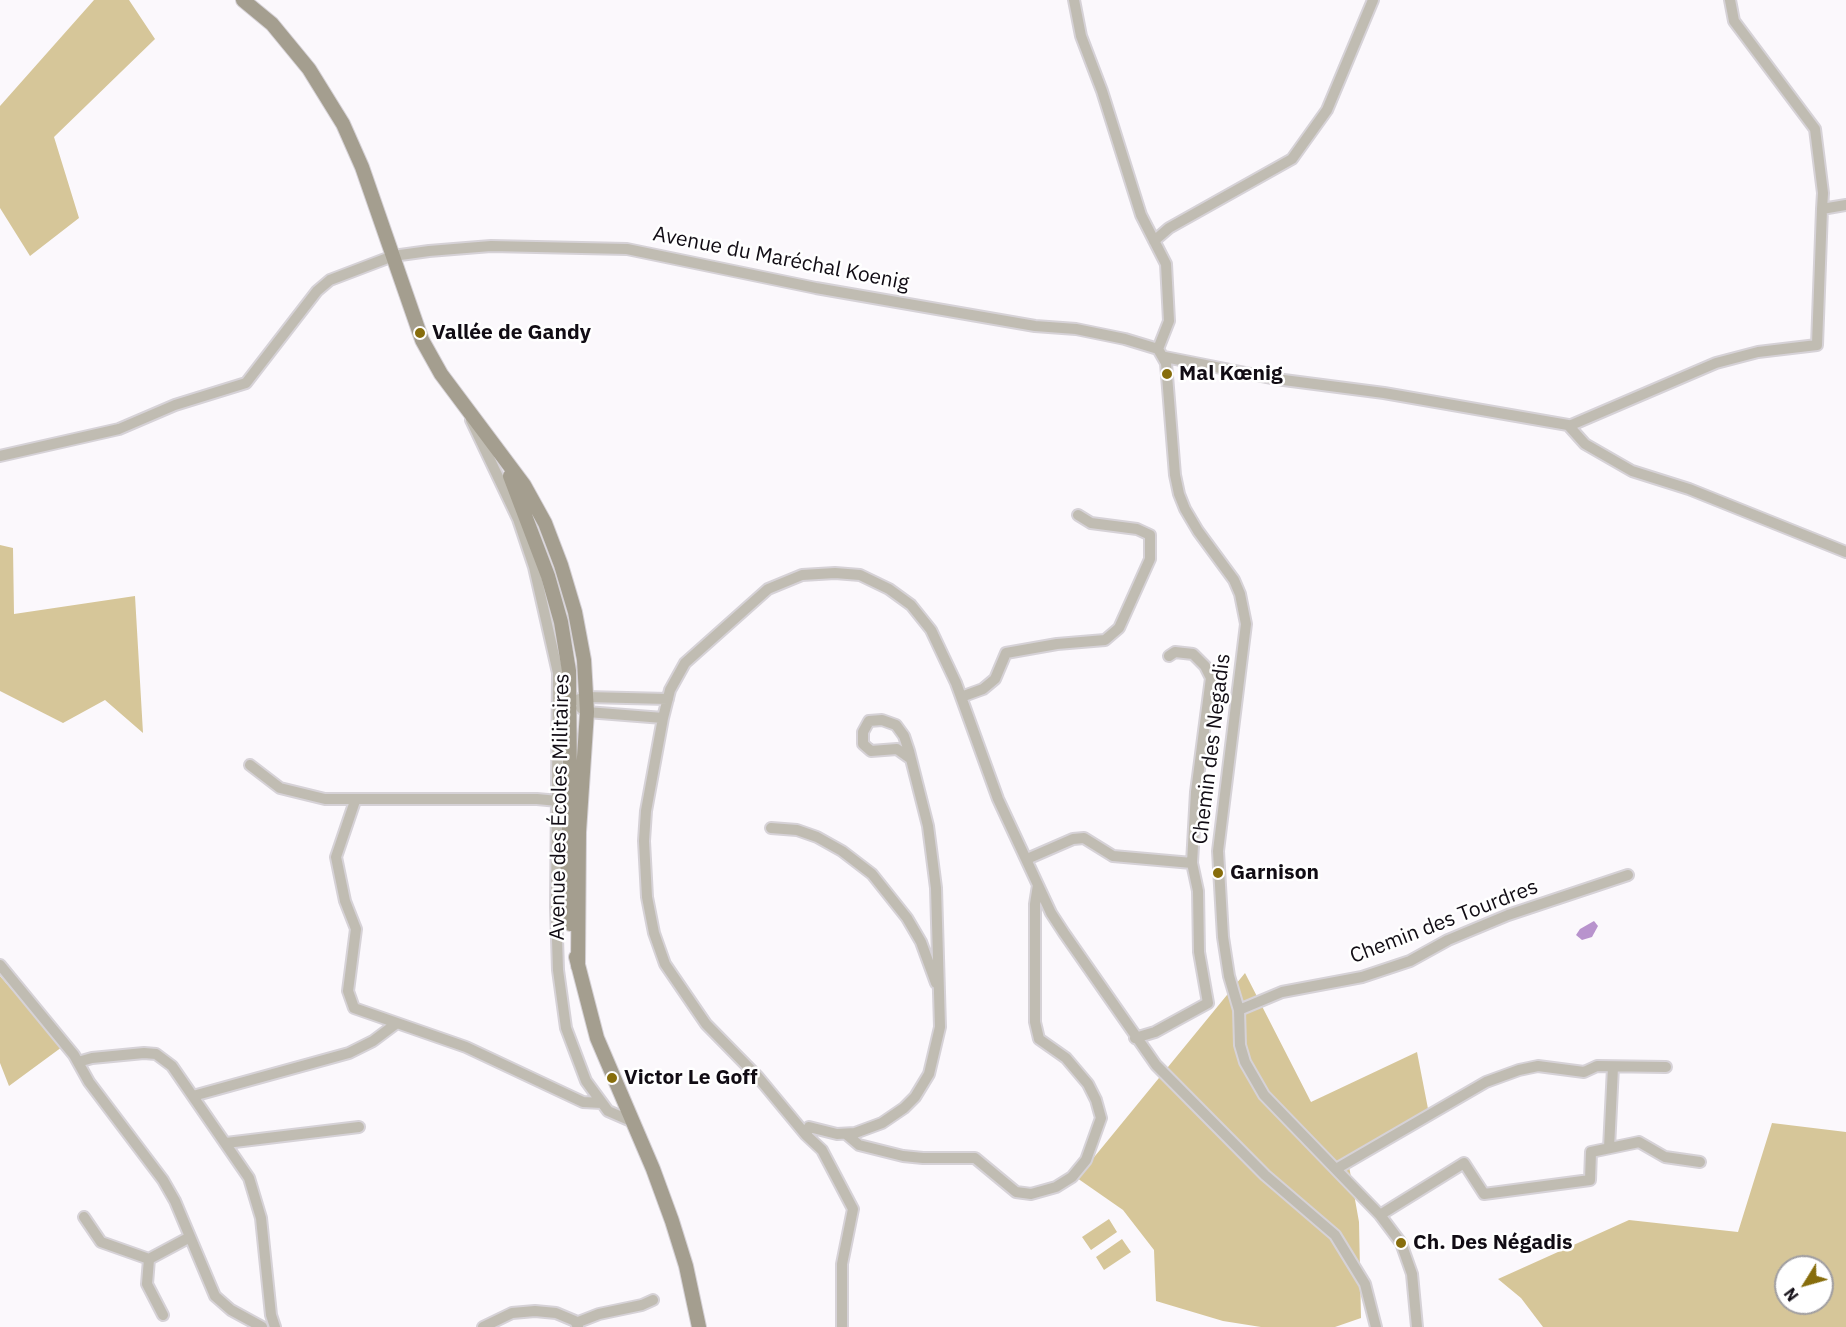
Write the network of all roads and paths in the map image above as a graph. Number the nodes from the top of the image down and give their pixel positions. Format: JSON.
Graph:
{"nodes":[{"id":1,"x":243,"y":0,"type":"edge"},
{"id":2,"x":1074,"y":0,"type":"edge"},
{"id":3,"x":1373,"y":0,"type":"edge"},
{"id":4,"x":1730,"y":0,"type":"edge"},
{"id":5,"x":1846,"y":205,"type":"edge"},
{"id":6,"x":1821,"y":209,"type":"junction"},
{"id":7,"x":1154,"y":241,"type":"junction"},
{"id":8,"x":393,"y":256,"type":"junction"},
{"id":9,"x":1161,"y":353,"type":"junction"},
{"id":10,"x":467,"y":409,"type":"junction"},
{"id":11,"x":1569,"y":426,"type":"junction"},
{"id":12,"x":499,"y":453,"type":"junction"},
{"id":13,"x":0,"y":456,"type":"edge"},
{"id":14,"x":1078,"y":515,"type":"dead end"},
{"id":15,"x":1846,"y":552,"type":"edge"},
{"id":16,"x":1168,"y":656,"type":"dead end"},
{"id":17,"x":586,"y":697,"type":"junction"},
{"id":18,"x":961,"y":697,"type":"junction"},
{"id":19,"x":668,"y":699,"type":"junction"},
{"id":20,"x":570,"y":702,"type":"junction"},
{"id":21,"x":587,"y":712,"type":"junction"},
{"id":22,"x":663,"y":718,"type":"junction"},
{"id":23,"x":911,"y":759,"type":"junction"},
{"id":24,"x":250,"y":765,"type":"dead end"},
{"id":25,"x":355,"y":801,"type":"junction"},
{"id":26,"x":558,"y":801,"type":"junction"},
{"id":27,"x":771,"y":828,"type":"dead end"},
{"id":28,"x":1027,"y":859,"type":"junction"},
{"id":29,"x":1192,"y":863,"type":"junction"},
{"id":30,"x":1628,"y":875,"type":"dead end"},
{"id":31,"x":1038,"y":885,"type":"junction"},
{"id":32,"x":0,"y":965,"type":"edge"},
{"id":33,"x":578,"y":966,"type":"junction"},
{"id":34,"x":940,"y":998,"type":"junction"},
{"id":35,"x":1239,"y":1010,"type":"junction"},
{"id":36,"x":397,"y":1023,"type":"junction"},
{"id":37,"x":1135,"y":1038,"type":"junction"},
{"id":38,"x":78,"y":1062,"type":"junction"},
{"id":39,"x":1613,"y":1067,"type":"junction"},
{"id":40,"x":1666,"y":1067,"type":"dead end"},
{"id":41,"x":193,"y":1096,"type":"junction"},
{"id":42,"x":602,"y":1103,"type":"junction"},
{"id":43,"x":631,"y":1121,"type":"junction"},
{"id":44,"x":359,"y":1126,"type":"dead end"},
{"id":45,"x":846,"y":1134,"type":"junction"},
{"id":46,"x":806,"y":1135,"type":"junction"},
{"id":47,"x":226,"y":1143,"type":"junction"},
{"id":48,"x":1609,"y":1148,"type":"junction"},
{"id":49,"x":1700,"y":1162,"type":"dead end"},
{"id":50,"x":1336,"y":1169,"type":"junction"},
{"id":51,"x":1380,"y":1215,"type":"junction"},
{"id":52,"x":84,"y":1217,"type":"dead end"},
{"id":53,"x":190,"y":1237,"type":"junction"},
{"id":54,"x":149,"y":1259,"type":"junction"},
{"id":55,"x":653,"y":1300,"type":"dead end"},
{"id":56,"x":163,"y":1315,"type":"dead end"},
{"id":57,"x":577,"y":1325,"type":"edge"},
{"id":58,"x":262,"y":1327,"type":"edge"},
{"id":59,"x":275,"y":1327,"type":"edge"},
{"id":60,"x":483,"y":1327,"type":"edge"},
{"id":61,"x":699,"y":1327,"type":"edge"},
{"id":62,"x":842,"y":1327,"type":"edge"},
{"id":63,"x":1376,"y":1327,"type":"edge"},
{"id":64,"x":1417,"y":1327,"type":"edge"}],
"edges":[{"from":1,"to":8,"type":"street","name":"Avenue des Écoles Militaires"},
{"from":2,"to":7,"type":"street"},
{"from":3,"to":7,"type":"street"},
{"from":4,"to":6,"type":"street"},
{"from":5,"to":6,"type":"street"},
{"from":6,"to":11,"type":"street"},
{"from":7,"to":9,"type":"street"},
{"from":8,"to":9,"type":"street","name":"Avenue du Maréchal Koenig"},
{"from":8,"to":10,"type":"street","name":"Avenue des Écoles Militaires"},
{"from":8,"to":13,"type":"street","name":"Avenue du Maréchal Koenig"},
{"from":9,"to":11,"type":"street","name":"Avenue du Maréchal Koenig"},
{"from":9,"to":35,"type":"street","name":"Chemin des Negadis"},
{"from":10,"to":12,"type":"street","name":"Avenue des Écoles Militaires"},
{"from":10,"to":26,"type":"street"},
{"from":11,"to":15,"type":"street"},
{"from":12,"to":17,"type":"street","name":"Avenue des Écoles Militaires"},
{"from":12,"to":20,"type":"street","name":"Avenue des Écoles Militaires"},
{"from":14,"to":18,"type":"street"},
{"from":16,"to":29,"type":"street"},
{"from":17,"to":19,"type":"street"},
{"from":17,"to":20,"type":"street"},
{"from":17,"to":21,"type":"street","name":"Avenue des Écoles Militaires"},
{"from":18,"to":19,"type":"street"},
{"from":18,"to":28,"type":"street"},
{"from":19,"to":22,"type":"street"},
{"from":20,"to":21,"type":"street"},
{"from":20,"to":33,"type":"street","name":"Avenue des Écoles Militaires"},
{"from":21,"to":22,"type":"street"},
{"from":21,"to":33,"type":"street","name":"Avenue des Écoles Militaires"},
{"from":22,"to":46,"type":"street"},
{"from":23,"to":23,"type":"street"},
{"from":23,"to":34,"type":"street"},
{"from":24,"to":25,"type":"street"},
{"from":25,"to":26,"type":"street"},
{"from":25,"to":36,"type":"street"},
{"from":26,"to":42,"type":"street"},
{"from":27,"to":34,"type":"street"},
{"from":28,"to":29,"type":"street"},
{"from":28,"to":31,"type":"street"},
{"from":29,"to":37,"type":"street"},
{"from":30,"to":35,"type":"street","name":"Chemin des Tourdres"},
{"from":31,"to":37,"type":"street"},
{"from":31,"to":45,"type":"street"},
{"from":32,"to":38,"type":"street"},
{"from":33,"to":43,"type":"street","name":"Avenue des Écoles Militaires"},
{"from":34,"to":45,"type":"street"},
{"from":35,"to":50,"type":"street","name":"Chemin des Negadis"},
{"from":36,"to":41,"type":"street"},
{"from":36,"to":42,"type":"street"},
{"from":37,"to":63,"type":"street"},
{"from":38,"to":41,"type":"street"},
{"from":38,"to":53,"type":"street"},
{"from":39,"to":40,"type":"street"},
{"from":39,"to":48,"type":"street"},
{"from":39,"to":50,"type":"street"},
{"from":41,"to":47,"type":"street"},
{"from":42,"to":43,"type":"street"},
{"from":43,"to":61,"type":"street","name":"Avenue des Écoles Militaires"},
{"from":44,"to":47,"type":"street"},
{"from":45,"to":46,"type":"street"},
{"from":46,"to":62,"type":"street"},
{"from":47,"to":59,"type":"street"},
{"from":48,"to":49,"type":"street"},
{"from":48,"to":51,"type":"street"},
{"from":50,"to":51,"type":"street","name":"Chemin des Negadis"},
{"from":51,"to":64,"type":"street","name":"Chemin des Negadis"},
{"from":52,"to":54,"type":"street"},
{"from":53,"to":54,"type":"street"},
{"from":53,"to":58,"type":"street"},
{"from":54,"to":56,"type":"street"},
{"from":55,"to":57,"type":"street"},
{"from":57,"to":60,"type":"street"}]}
